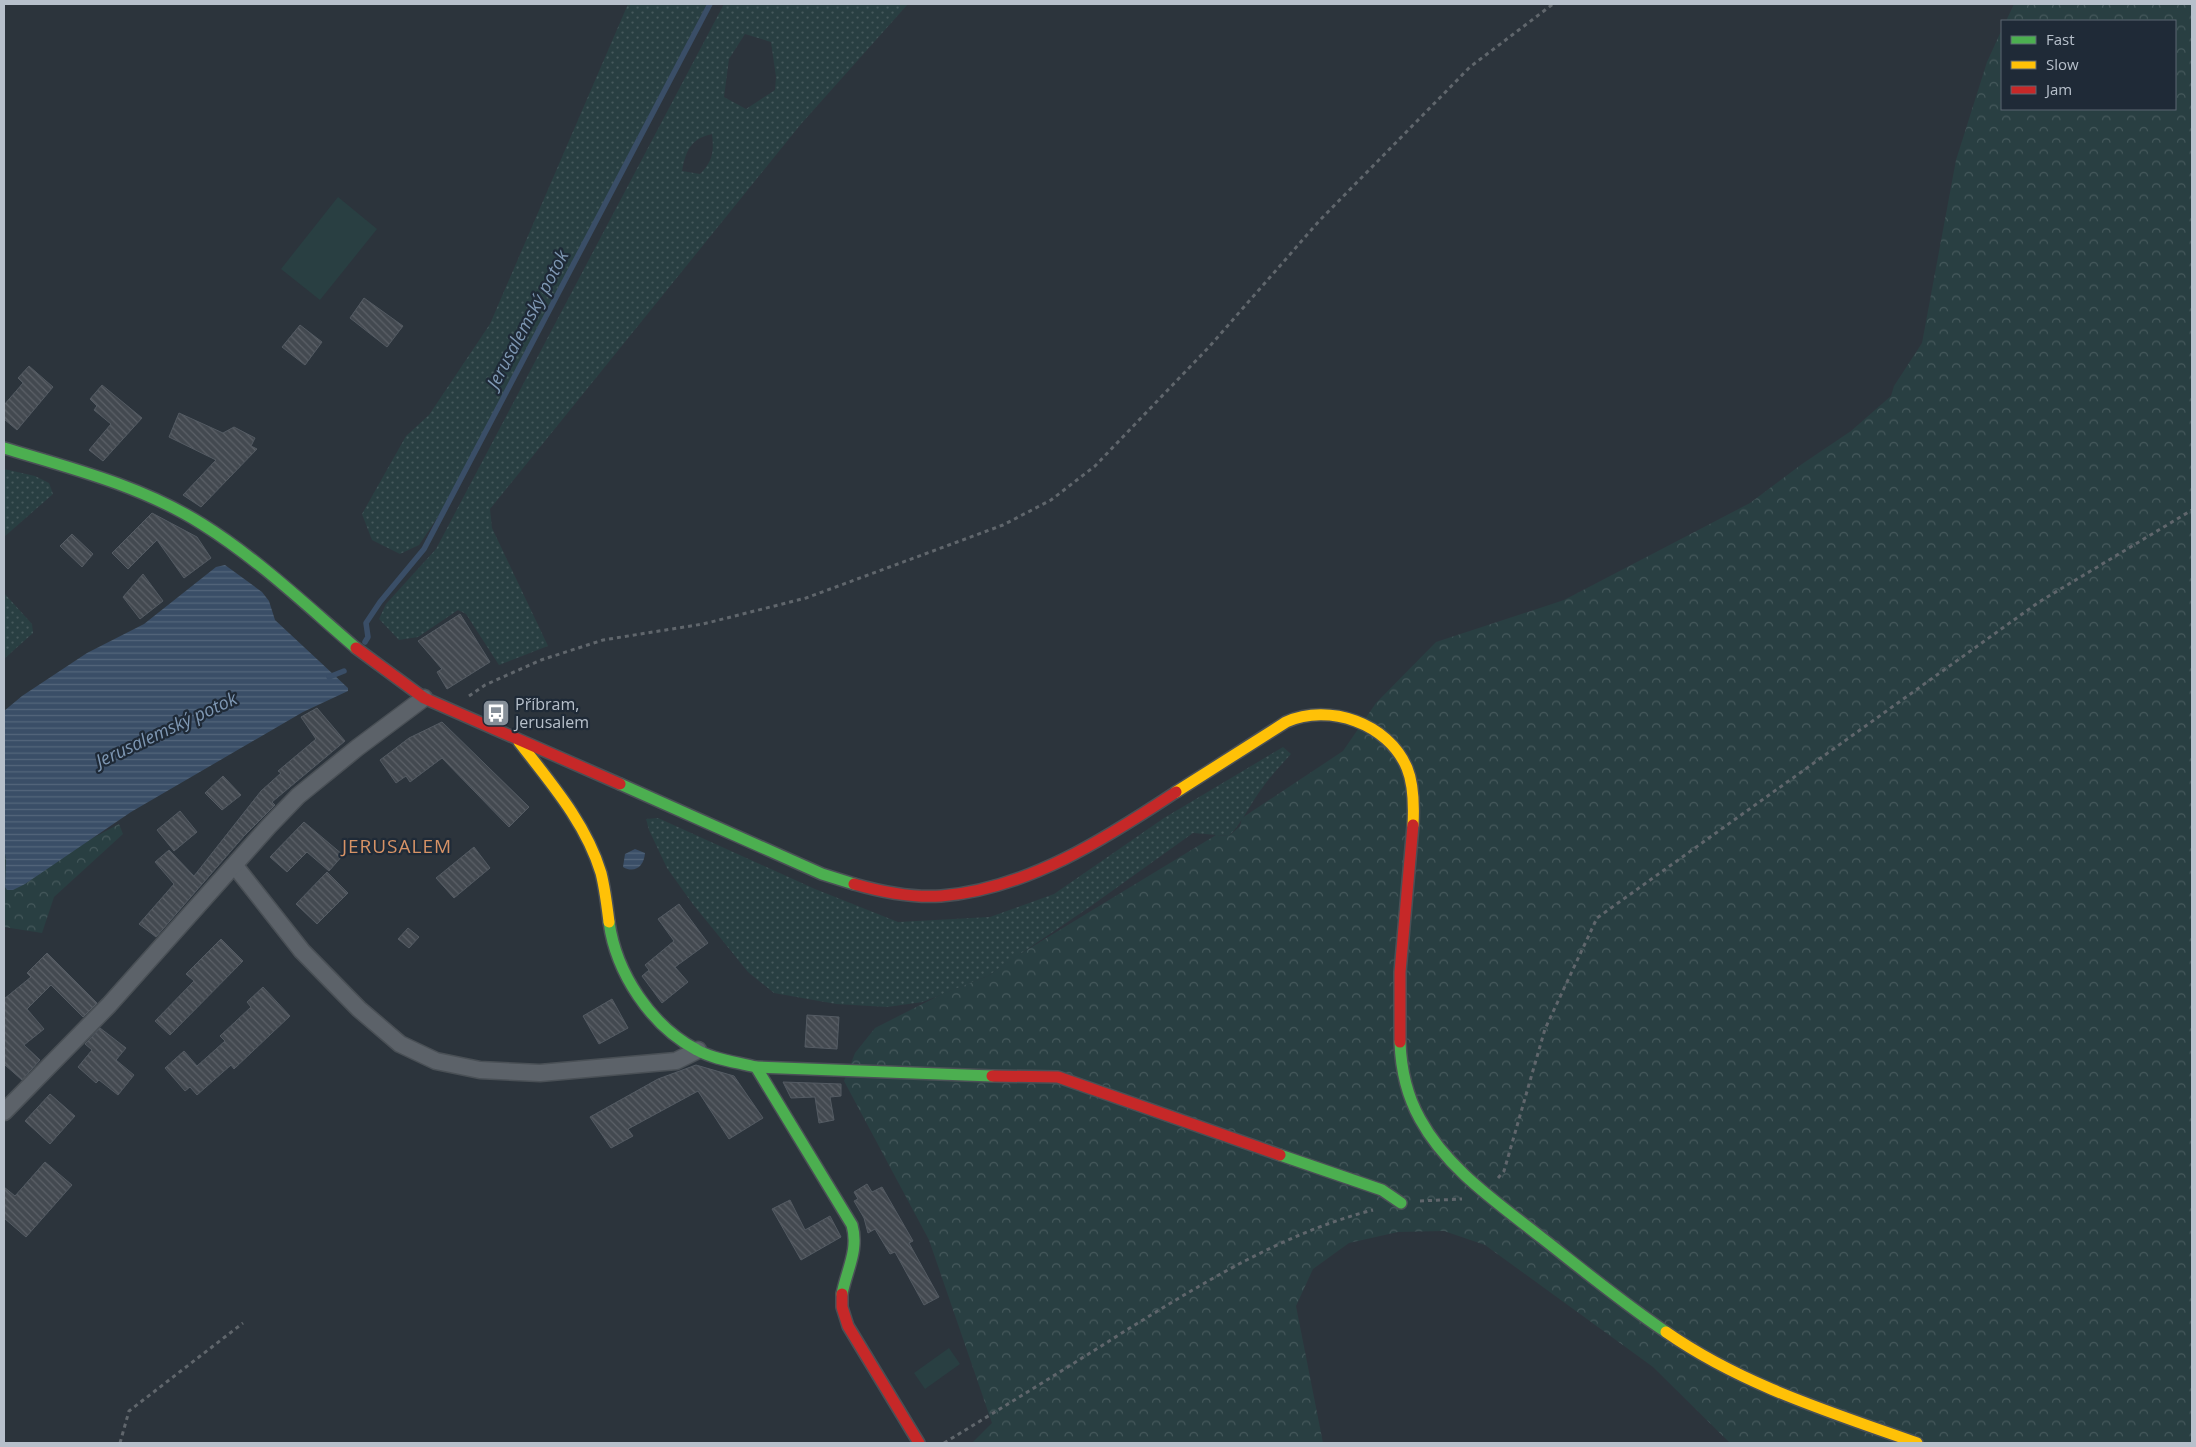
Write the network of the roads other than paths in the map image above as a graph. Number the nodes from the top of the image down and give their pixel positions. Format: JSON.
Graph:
{"nodes":[{"id":1,"x":4,"y":448,"type":"edge"},
{"id":2,"x":424,"y":698,"type":"junction"},
{"id":3,"x":518,"y":740,"type":"junction"},
{"id":4,"x":235,"y":866,"type":"junction"},
{"id":5,"x":698,"y":1050,"type":"junction"},
{"id":6,"x":756,"y":1067,"type":"junction"},
{"id":7,"x":4,"y":1112,"type":"edge"},
{"id":8,"x":1401,"y":1202,"type":"road end"},
{"id":9,"x":919,"y":1443,"type":"edge"},
{"id":10,"x":1917,"y":1443,"type":"edge"}],
"edges":[{"from":1,"to":2,"type":"street"},
{"from":2,"to":3,"type":"street"},
{"from":2,"to":4,"type":"street"},
{"from":3,"to":5,"type":"street"},
{"from":3,"to":10,"type":"street"},
{"from":4,"to":5,"type":"street"},
{"from":4,"to":7,"type":"street"},
{"from":5,"to":6,"type":"street"},
{"from":6,"to":8,"type":"street"},
{"from":6,"to":9,"type":"street"}]}
